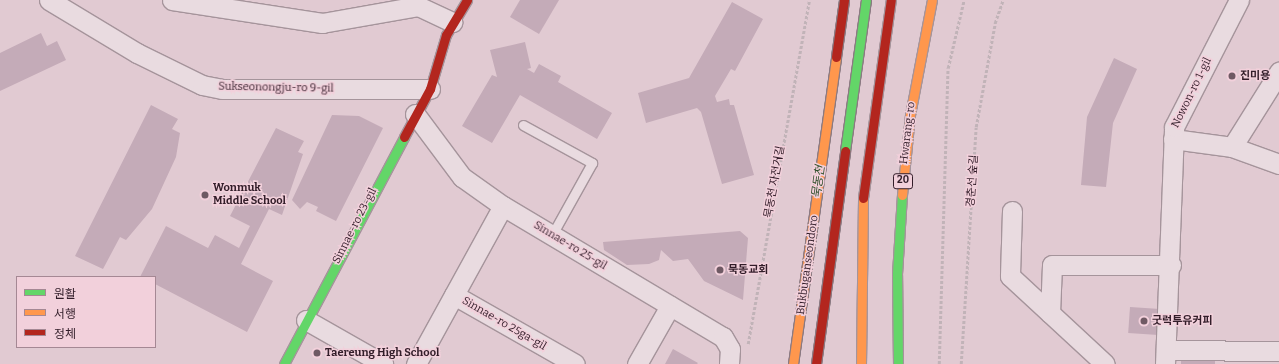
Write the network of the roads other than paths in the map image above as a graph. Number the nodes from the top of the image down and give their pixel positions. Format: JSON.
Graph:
{"nodes":[{"id":1,"x":49,"y":0,"type":"edge"},
{"id":2,"x":172,"y":0,"type":"edge"},
{"id":3,"x":467,"y":0,"type":"edge"},
{"id":4,"x":844,"y":0,"type":"edge"},
{"id":5,"x":866,"y":0,"type":"edge"},
{"id":6,"x":891,"y":0,"type":"edge"},
{"id":7,"x":932,"y":0,"type":"edge"},
{"id":8,"x":1239,"y":0,"type":"edge"},
{"id":9,"x":417,"y":3,"type":"edge"},
{"id":10,"x":452,"y":22,"type":"junction"},
{"id":11,"x":1279,"y":72,"type":"edge"},
{"id":12,"x":430,"y":89,"type":"junction"},
{"id":13,"x":415,"y":114,"type":"junction"},
{"id":14,"x":523,"y":125,"type":"dead end"},
{"id":15,"x":1173,"y":139,"type":"junction"},
{"id":16,"x":1232,"y":148,"type":"junction"},
{"id":17,"x":1279,"y":164,"type":"edge"},
{"id":18,"x":503,"y":206,"type":"junction"},
{"id":19,"x":1012,"y":211,"type":"dead end"},
{"id":20,"x":552,"y":235,"type":"junction"},
{"id":21,"x":1171,"y":265,"type":"junction"},
{"id":22,"x":454,"y":295,"type":"junction"},
{"id":23,"x":670,"y":306,"type":"junction"},
{"id":24,"x":1050,"y":313,"type":"junction"},
{"id":25,"x":306,"y":320,"type":"junction"},
{"id":26,"x":1279,"y":351,"type":"edge"},
{"id":27,"x":1165,"y":357,"type":"edge"},
{"id":28,"x":284,"y":364,"type":"edge"},
{"id":29,"x":383,"y":364,"type":"edge"},
{"id":30,"x":416,"y":364,"type":"edge"},
{"id":31,"x":575,"y":364,"type":"edge"},
{"id":32,"x":637,"y":364,"type":"edge"},
{"id":33,"x":729,"y":364,"type":"edge"},
{"id":34,"x":793,"y":364,"type":"edge"},
{"id":35,"x":816,"y":364,"type":"edge"},
{"id":36,"x":861,"y":364,"type":"edge"},
{"id":37,"x":898,"y":364,"type":"edge"},
{"id":38,"x":1105,"y":364,"type":"edge"}],
"edges":[{"from":1,"to":12,"type":"street","name":"Sukseonongju-ro 9-gil"},
{"from":2,"to":9,"type":"street"},
{"from":3,"to":10,"type":"main road","name":"Sinnae-ro 23-gil"},
{"from":4,"to":34,"type":"main road","name":"Bukbuganseondoro","bridge":true},
{"from":5,"to":35,"type":"main road","name":"Bukbuganseondoro","bridge":true},
{"from":6,"to":36,"type":"main road"},
{"from":7,"to":37,"type":"main road","name":"Hwarang-ro","number":"20"},
{"from":8,"to":15,"type":"street","name":"Nowon-ro 1-gil"},
{"from":9,"to":10,"type":"street"},
{"from":10,"to":12,"type":"main road","name":"Sinnae-ro 23-gil"},
{"from":11,"to":16,"type":"street"},
{"from":12,"to":13,"type":"main road","name":"Sinnae-ro 23-gil"},
{"from":13,"to":18,"type":"street","name":"Sinnae-ro 25-gil"},
{"from":13,"to":25,"type":"main road","name":"Sinnae-ro 23-gil"},
{"from":14,"to":20,"type":"lane"},
{"from":15,"to":16,"type":"street"},
{"from":15,"to":21,"type":"street","name":"Nowon-ro 1-gil"},
{"from":16,"to":17,"type":"street"},
{"from":18,"to":20,"type":"street","name":"Sinnae-ro 25-gil"},
{"from":18,"to":22,"type":"street","name":"Sinnae-ro 25ga-gil"},
{"from":19,"to":24,"type":"street"},
{"from":20,"to":23,"type":"street","name":"Sinnae-ro 25-gil"},
{"from":21,"to":24,"type":"street"},
{"from":21,"to":27,"type":"street","name":"Nowon-ro 1-gil"},
{"from":22,"to":30,"type":"street","name":"Sinnae-ro 25ga-gil"},
{"from":22,"to":31,"type":"street","name":"Sinnae-ro 25ga-gil"},
{"from":23,"to":32,"type":"street"},
{"from":23,"to":33,"type":"street","name":"Sinnae-ro 25-gil"},
{"from":24,"to":38,"type":"street"},
{"from":25,"to":28,"type":"main road","name":"Sinnae-ro 23-gil"},
{"from":25,"to":29,"type":"street"},
{"from":26,"to":27,"type":"street","name":"Nowon-ro 1-gil"}]}
